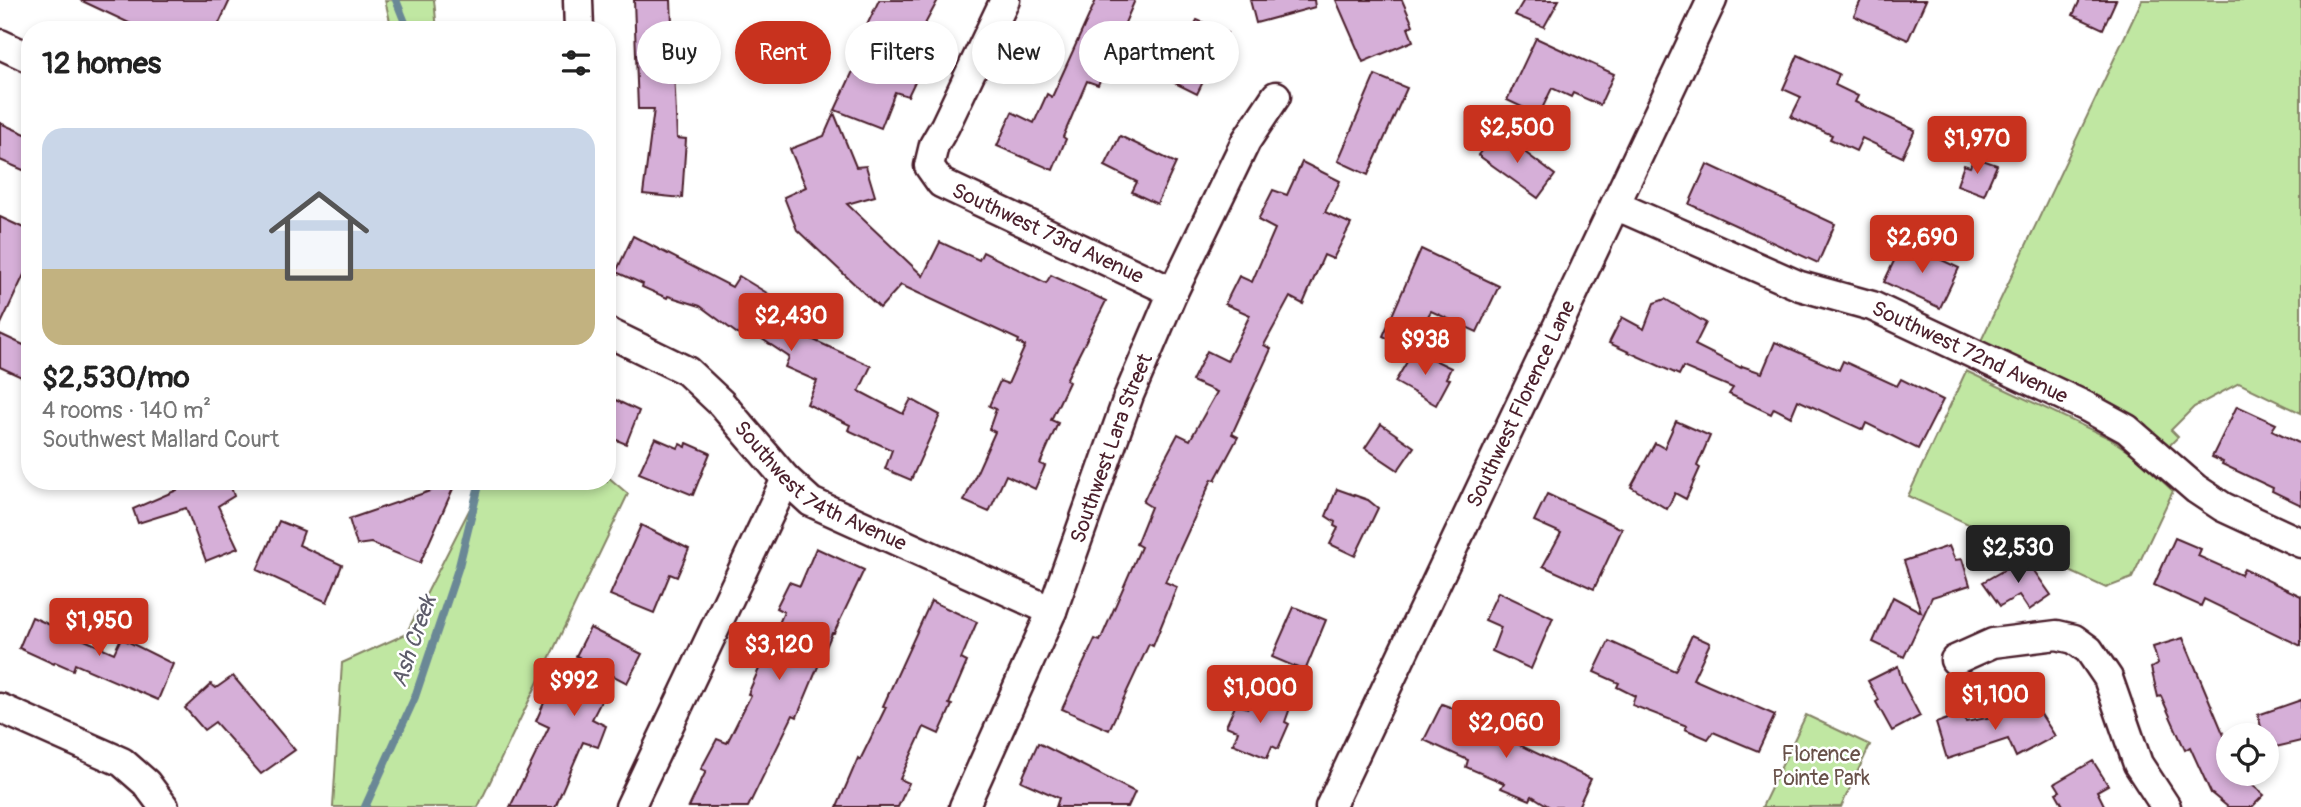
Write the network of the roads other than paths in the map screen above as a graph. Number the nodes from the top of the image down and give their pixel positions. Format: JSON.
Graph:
{"nodes":[{"id":1,"x":578,"y":0,"type":"edge"},
{"id":2,"x":1004,"y":0,"type":"edge"},
{"id":3,"x":1712,"y":0,"type":"edge"},
{"id":4,"x":579,"y":21,"type":"edge"},
{"id":5,"x":0,"y":44,"type":"edge"},
{"id":6,"x":21,"y":54,"type":"edge"},
{"id":7,"x":1276,"y":96,"type":"dead end"},
{"id":8,"x":1615,"y":205,"type":"junction"},
{"id":9,"x":1173,"y":292,"type":"junction"},
{"id":10,"x":616,"y":336,"type":"edge"},
{"id":11,"x":786,"y":480,"type":"junction"},
{"id":12,"x":2301,"y":542,"type":"edge"},
{"id":13,"x":1052,"y":611,"type":"junction"},
{"id":14,"x":1955,"y":660,"type":"dead end"},
{"id":15,"x":0,"y":708,"type":"edge"},
{"id":16,"x":164,"y":807,"type":"edge"},
{"id":17,"x":630,"y":807,"type":"edge"},
{"id":18,"x":964,"y":807,"type":"edge"},
{"id":19,"x":1330,"y":807,"type":"edge"},
{"id":20,"x":2166,"y":807,"type":"edge"}],
"edges":[{"from":1,"to":4,"type":"street"},
{"from":2,"to":9,"type":"street","name":"Southwest 73rd Avenue"},
{"from":3,"to":8,"type":"street","name":"Southwest Florence Lane"},
{"from":5,"to":6,"type":"street"},
{"from":7,"to":9,"type":"street","name":"Southwest Lara Street"},
{"from":8,"to":12,"type":"street","name":"Southwest 72nd Avenue"},
{"from":8,"to":19,"type":"street","name":"Southwest Florence Lane"},
{"from":9,"to":13,"type":"street","name":"Southwest Lara Street"},
{"from":10,"to":11,"type":"street","name":"Southwest 74th Avenue"},
{"from":11,"to":13,"type":"street","name":"Southwest 74th Avenue"},
{"from":11,"to":17,"type":"street"},
{"from":13,"to":18,"type":"street","name":"Southwest Lara Street"},
{"from":14,"to":20,"type":"street"},
{"from":15,"to":16,"type":"street"}]}
